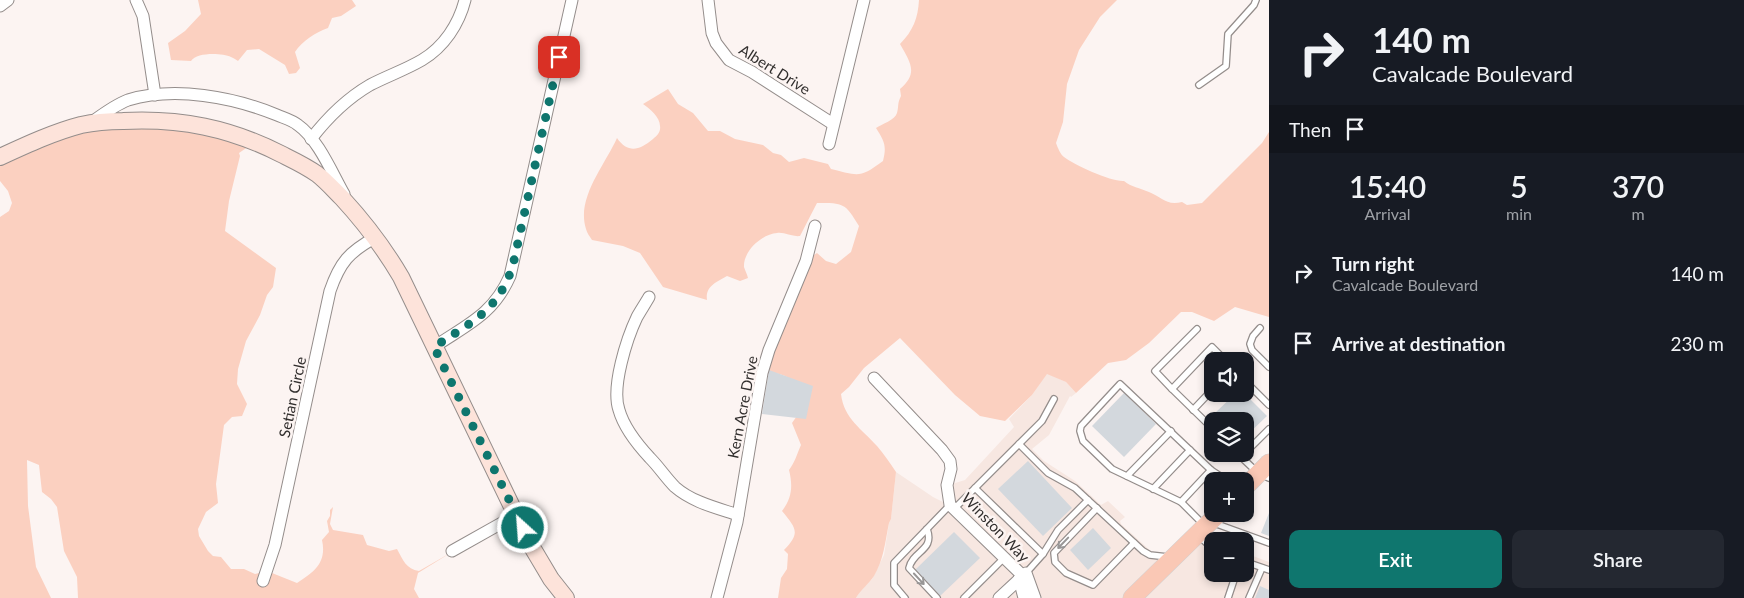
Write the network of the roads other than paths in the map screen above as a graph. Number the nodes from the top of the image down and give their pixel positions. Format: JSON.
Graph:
{"nodes":[{"id":1,"x":8,"y":0,"type":"edge"},
{"id":2,"x":136,"y":0,"type":"edge"},
{"id":3,"x":466,"y":0,"type":"edge"},
{"id":4,"x":572,"y":0,"type":"edge"},
{"id":5,"x":708,"y":0,"type":"edge"},
{"id":6,"x":864,"y":0,"type":"edge"},
{"id":7,"x":1256,"y":0,"type":"edge"},
{"id":8,"x":0,"y":6,"type":"edge"},
{"id":9,"x":1199,"y":85,"type":"dead end"},
{"id":10,"x":155,"y":96,"type":"junction"},
{"id":11,"x":91,"y":123,"type":"junction"},
{"id":12,"x":833,"y":124,"type":"junction"},
{"id":13,"x":311,"y":139,"type":"junction"},
{"id":14,"x":829,"y":144,"type":"dead end"},
{"id":15,"x":0,"y":157,"type":"edge"},
{"id":16,"x":352,"y":209,"type":"junction"},
{"id":17,"x":815,"y":226,"type":"dead end"},
{"id":18,"x":376,"y":237,"type":"junction"},
{"id":19,"x":648,"y":297,"type":"dead end"},
{"id":20,"x":1260,"y":328,"type":"dead end"},
{"id":21,"x":1197,"y":329,"type":"dead end"},
{"id":22,"x":434,"y":347,"type":"junction"},
{"id":23,"x":1207,"y":352,"type":"edge"},
{"id":24,"x":1217,"y":352,"type":"edge"},
{"id":25,"x":1204,"y":355,"type":"edge"},
{"id":26,"x":1269,"y":366,"type":"edge"},
{"id":27,"x":874,"y":378,"type":"dead end"},
{"id":28,"x":1172,"y":389,"type":"junction"},
{"id":29,"x":1254,"y":390,"type":"edge"},
{"id":30,"x":1204,"y":398,"type":"edge"},
{"id":31,"x":1054,"y":399,"type":"dead end"},
{"id":32,"x":1269,"y":405,"type":"edge"},
{"id":33,"x":1193,"y":410,"type":"junction"},
{"id":34,"x":1204,"y":420,"type":"edge"},
{"id":35,"x":1269,"y":429,"type":"edge"},
{"id":36,"x":1171,"y":432,"type":"junction"},
{"id":37,"x":1254,"y":443,"type":"edge"},
{"id":38,"x":1019,"y":444,"type":"junction"},
{"id":39,"x":1190,"y":450,"type":"junction"},
{"id":40,"x":1253,"y":462,"type":"edge"},
{"id":41,"x":1211,"y":470,"type":"junction"},
{"id":42,"x":1265,"y":471,"type":"edge"},
{"id":43,"x":1214,"y":472,"type":"edge"},
{"id":44,"x":1127,"y":476,"type":"junction"},
{"id":45,"x":1254,"y":480,"type":"edge"},
{"id":46,"x":975,"y":488,"type":"junction"},
{"id":47,"x":1154,"y":489,"type":"junction"},
{"id":48,"x":1088,"y":500,"type":"junction"},
{"id":49,"x":1181,"y":502,"type":"junction"},
{"id":50,"x":952,"y":507,"type":"junction"},
{"id":51,"x":1097,"y":508,"type":"junction"},
{"id":52,"x":516,"y":515,"type":"junction"},
{"id":53,"x":738,"y":515,"type":"junction"},
{"id":54,"x":1208,"y":524,"type":"edge"},
{"id":55,"x":927,"y":529,"type":"junction"},
{"id":56,"x":1134,"y":543,"type":"junction"},
{"id":57,"x":1269,"y":543,"type":"edge"},
{"id":58,"x":452,"y":551,"type":"dead end"},
{"id":59,"x":1042,"y":554,"type":"junction"},
{"id":60,"x":1004,"y":558,"type":"junction"},
{"id":61,"x":1173,"y":558,"type":"junction"},
{"id":62,"x":1254,"y":565,"type":"edge"},
{"id":63,"x":1262,"y":568,"type":"junction"},
{"id":64,"x":1269,"y":570,"type":"edge"},
{"id":65,"x":1023,"y":576,"type":"junction"},
{"id":66,"x":263,"y":581,"type":"dead end"},
{"id":67,"x":1233,"y":582,"type":"edge"},
{"id":68,"x":566,"y":598,"type":"edge"},
{"id":69,"x":717,"y":598,"type":"edge"},
{"id":70,"x":905,"y":598,"type":"edge"},
{"id":71,"x":938,"y":598,"type":"edge"},
{"id":72,"x":964,"y":598,"type":"edge"},
{"id":73,"x":999,"y":598,"type":"edge"},
{"id":74,"x":1024,"y":598,"type":"edge"},
{"id":75,"x":1035,"y":598,"type":"edge"},
{"id":76,"x":1132,"y":598,"type":"edge"},
{"id":77,"x":1228,"y":598,"type":"edge"},
{"id":78,"x":1249,"y":598,"type":"edge"}],
"edges":[{"from":1,"to":8,"type":"street"},
{"from":2,"to":10,"type":"street"},
{"from":3,"to":13,"type":"street"},
{"from":4,"to":22,"type":"street"},
{"from":5,"to":12,"type":"street","name":"Albert Drive"},
{"from":6,"to":12,"type":"street"},
{"from":7,"to":9,"type":"lane"},
{"from":10,"to":11,"type":"street"},
{"from":10,"to":13,"type":"street"},
{"from":11,"to":15,"type":"main road"},
{"from":11,"to":16,"type":"main road"},
{"from":12,"to":14,"type":"street"},
{"from":13,"to":16,"type":"street"},
{"from":16,"to":18,"type":"main road"},
{"from":17,"to":53,"type":"street","name":"Kern Acre Drive"},
{"from":18,"to":22,"type":"main road"},
{"from":18,"to":66,"type":"street","name":"Setian Circle"},
{"from":19,"to":53,"type":"street"},
{"from":20,"to":26,"type":"lane"},
{"from":21,"to":28,"type":"lane"},
{"from":22,"to":52,"type":"main road"},
{"from":23,"to":24,"type":"lane"},
{"from":25,"to":28,"type":"lane"},
{"from":27,"to":50,"type":"street","name":"Winston Way"},
{"from":28,"to":33,"type":"lane"},
{"from":29,"to":32,"type":"lane"},
{"from":30,"to":33,"type":"lane"},
{"from":31,"to":38,"type":"lane"},
{"from":33,"to":34,"type":"lane"},
{"from":35,"to":37,"type":"lane"},
{"from":36,"to":39,"type":"lane"},
{"from":36,"to":44,"type":"lane"},
{"from":36,"to":44,"type":"lane"},
{"from":38,"to":46,"type":"lane"},
{"from":38,"to":48,"type":"lane"},
{"from":39,"to":41,"type":"lane"},
{"from":39,"to":47,"type":"lane"},
{"from":40,"to":42,"type":"lane"},
{"from":41,"to":43,"type":"lane"},
{"from":41,"to":49,"type":"lane"},
{"from":42,"to":45,"type":"main road"},
{"from":44,"to":47,"type":"lane"},
{"from":46,"to":50,"type":"lane"},
{"from":46,"to":59,"type":"lane"},
{"from":47,"to":49,"type":"lane"},
{"from":48,"to":51,"type":"lane"},
{"from":48,"to":59,"type":"lane"},
{"from":49,"to":54,"type":"lane"},
{"from":50,"to":55,"type":"lane"},
{"from":50,"to":60,"type":"street","name":"Winston Way"},
{"from":51,"to":56,"type":"lane"},
{"from":51,"to":56,"type":"lane","one_way":true},
{"from":52,"to":58,"type":"street"},
{"from":52,"to":68,"type":"main road"},
{"from":53,"to":69,"type":"street","name":"Kern Acre Drive"},
{"from":54,"to":57,"type":"lane"},
{"from":54,"to":61,"type":"main road"},
{"from":55,"to":70,"type":"lane"},
{"from":55,"to":71,"type":"lane","one_way":true},
{"from":56,"to":61,"type":"lane"},
{"from":59,"to":65,"type":"lane"},
{"from":60,"to":65,"type":"street","name":"Winston Way"},
{"from":60,"to":72,"type":"lane"},
{"from":61,"to":76,"type":"main road"},
{"from":62,"to":63,"type":"lane"},
{"from":63,"to":64,"type":"lane"},
{"from":63,"to":78,"type":"lane"},
{"from":65,"to":73,"type":"street"},
{"from":65,"to":74,"type":"street"},
{"from":65,"to":75,"type":"street"},
{"from":67,"to":77,"type":"lane"}]}
